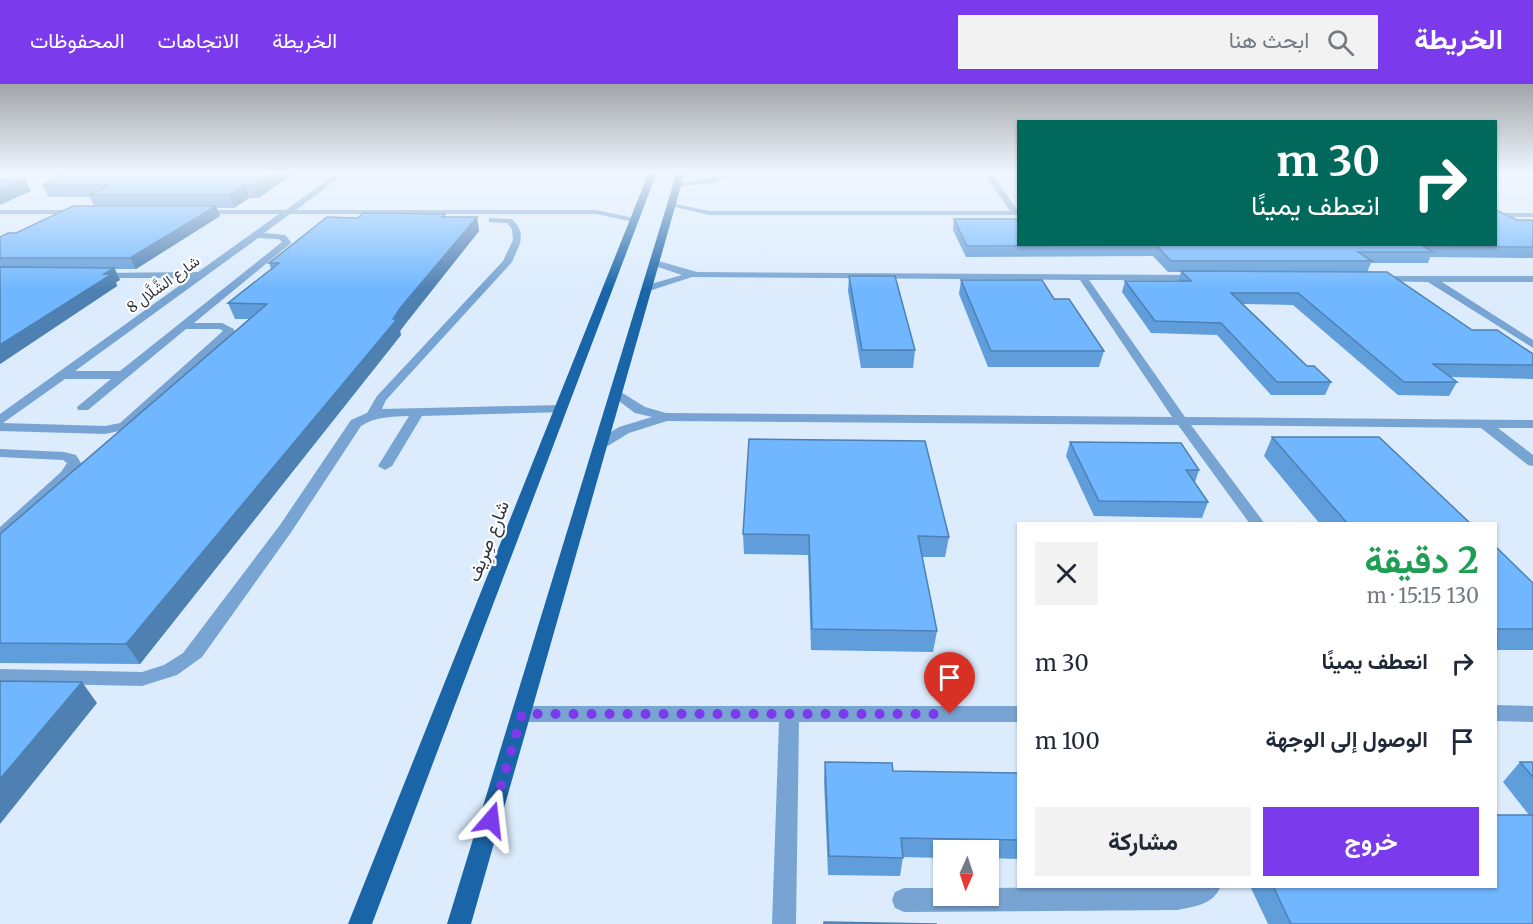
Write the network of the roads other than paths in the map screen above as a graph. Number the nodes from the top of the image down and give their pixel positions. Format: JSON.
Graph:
{"nodes":[{"id":1,"x":606,"y":211,"type":"edge"},
{"id":2,"x":606,"y":211,"type":"edge"},
{"id":3,"x":632,"y":211,"type":"edge"},
{"id":4,"x":676,"y":211,"type":"edge"},
{"id":5,"x":0,"y":212,"type":"edge"},
{"id":6,"x":92,"y":212,"type":"edge"},
{"id":7,"x":184,"y":212,"type":"edge"},
{"id":8,"x":288,"y":212,"type":"junction"},
{"id":9,"x":374,"y":212,"type":"junction"},
{"id":10,"x":596,"y":212,"type":"junction"},
{"id":11,"x":464,"y":213,"type":"junction"},
{"id":12,"x":709,"y":213,"type":"junction"},
{"id":13,"x":1017,"y":213,"type":"edge"},
{"id":14,"x":1497,"y":215,"type":"edge"},
{"id":15,"x":1533,"y":215,"type":"edge"},
{"id":16,"x":675,"y":216,"type":"junction"},
{"id":17,"x":367,"y":221,"type":"junction"},
{"id":18,"x":457,"y":221,"type":"junction"},
{"id":19,"x":329,"y":222,"type":"edge"},
{"id":20,"x":256,"y":236,"type":"junction"},
{"id":21,"x":655,"y":263,"type":"junction"},
{"id":22,"x":83,"y":275,"type":"edge"},
{"id":23,"x":202,"y":275,"type":"junction"},
{"id":24,"x":697,"y":275,"type":"junction"},
{"id":25,"x":1083,"y":278,"type":"junction"},
{"id":26,"x":1211,"y":278,"type":"edge"},
{"id":27,"x":1362,"y":279,"type":"edge"},
{"id":28,"x":1431,"y":279,"type":"junction"},
{"id":29,"x":1533,"y":279,"type":"edge"},
{"id":30,"x":648,"y":288,"type":"junction"},
{"id":31,"x":183,"y":326,"type":"junction"},
{"id":32,"x":1533,"y":345,"type":"edge"},
{"id":33,"x":64,"y":375,"type":"junction"},
{"id":34,"x":123,"y":375,"type":"junction"},
{"id":35,"x":616,"y":393,"type":"junction"},
{"id":36,"x":83,"y":407,"type":"dead end"},
{"id":37,"x":560,"y":410,"type":"junction"},
{"id":38,"x":418,"y":412,"type":"junction"},
{"id":39,"x":373,"y":414,"type":"junction"},
{"id":40,"x":665,"y":417,"type":"junction"},
{"id":41,"x":1,"y":420,"type":"edge"},
{"id":42,"x":1182,"y":422,"type":"junction"},
{"id":43,"x":1485,"y":424,"type":"junction"},
{"id":44,"x":1533,"y":424,"type":"edge"},
{"id":45,"x":601,"y":444,"type":"junction"},
{"id":46,"x":0,"y":453,"type":"edge"},
{"id":47,"x":1533,"y":462,"type":"edge"},
{"id":48,"x":385,"y":466,"type":"dead end"},
{"id":49,"x":1257,"y":522,"type":"edge"},
{"id":50,"x":0,"y":535,"type":"edge"},
{"id":51,"x":0,"y":676,"type":"edge"},
{"id":52,"x":1497,"y":713,"type":"edge"},
{"id":53,"x":522,"y":714,"type":"junction"},
{"id":54,"x":789,"y":714,"type":"junction"},
{"id":55,"x":1017,"y":714,"type":"edge"},
{"id":56,"x":1533,"y":714,"type":"edge"},
{"id":57,"x":1207,"y":888,"type":"edge"},
{"id":58,"x":904,"y":900,"type":"dead end"},
{"id":59,"x":360,"y":924,"type":"edge"},
{"id":60,"x":459,"y":924,"type":"edge"},
{"id":61,"x":784,"y":924,"type":"edge"}],
"edges":[{"from":1,"to":10,"type":"street"},
{"from":2,"to":10,"type":"street"},
{"from":3,"to":37,"type":"main road","name":"شارع صِرِيف"},
{"from":4,"to":16,"type":"main road"},
{"from":5,"to":6,"type":"street"},
{"from":7,"to":8,"type":"street"},
{"from":8,"to":9,"type":"street"},
{"from":8,"to":20,"type":"street","name":"شارع الشَّلَّال 8"},
{"from":9,"to":11,"type":"street"},
{"from":9,"to":17,"type":"street"},
{"from":10,"to":11,"type":"street"},
{"from":11,"to":18,"type":"street"},
{"from":12,"to":13,"type":"street"},
{"from":12,"to":16,"type":"street"},
{"from":12,"to":16,"type":"street"},
{"from":14,"to":15,"type":"street"},
{"from":16,"to":21,"type":"main road"},
{"from":17,"to":18,"type":"street"},
{"from":17,"to":19,"type":"street"},
{"from":18,"to":39,"type":"street"},
{"from":20,"to":23,"type":"street","name":"شارع الشَّلَّال 8"},
{"from":20,"to":31,"type":"street"},
{"from":21,"to":24,"type":"street"},
{"from":21,"to":30,"type":"main road"},
{"from":22,"to":23,"type":"street"},
{"from":23,"to":33,"type":"street","name":"شارع الشَّلَّال 8"},
{"from":24,"to":25,"type":"street"},
{"from":24,"to":30,"type":"street"},
{"from":25,"to":26,"type":"street"},
{"from":25,"to":42,"type":"street"},
{"from":27,"to":28,"type":"street"},
{"from":28,"to":29,"type":"street"},
{"from":28,"to":32,"type":"street"},
{"from":30,"to":35,"type":"main road"},
{"from":31,"to":34,"type":"street"},
{"from":31,"to":41,"type":"street"},
{"from":33,"to":34,"type":"street"},
{"from":33,"to":41,"type":"street","name":"شارع الشَّلَّال 8"},
{"from":34,"to":36,"type":"street"},
{"from":35,"to":40,"type":"street"},
{"from":35,"to":45,"type":"main road"},
{"from":37,"to":38,"type":"street"},
{"from":37,"to":59,"type":"main road","name":"شارع صِرِيف"},
{"from":38,"to":39,"type":"street"},
{"from":38,"to":48,"type":"street"},
{"from":39,"to":51,"type":"street"},
{"from":40,"to":42,"type":"street"},
{"from":40,"to":45,"type":"street"},
{"from":42,"to":43,"type":"street"},
{"from":42,"to":49,"type":"street"},
{"from":43,"to":44,"type":"street"},
{"from":43,"to":47,"type":"street"},
{"from":45,"to":53,"type":"main road"},
{"from":46,"to":50,"type":"street"},
{"from":52,"to":56,"type":"street"},
{"from":53,"to":54,"type":"street"},
{"from":53,"to":60,"type":"main road"},
{"from":54,"to":55,"type":"street"},
{"from":54,"to":61,"type":"street"},
{"from":57,"to":58,"type":"street"}]}
